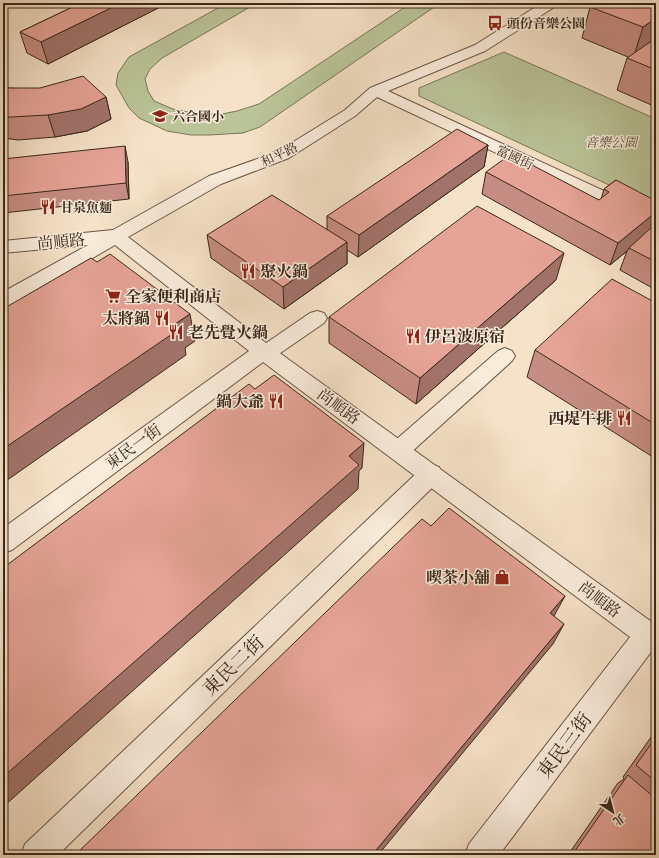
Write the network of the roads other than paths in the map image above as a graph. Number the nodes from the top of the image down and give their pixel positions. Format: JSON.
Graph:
{"nodes":[{"id":1,"x":551,"y":3,"type":"edge"},
{"id":2,"x":375,"y":91,"type":"junction"},
{"id":3,"x":656,"y":222,"type":"edge"},
{"id":4,"x":115,"y":236,"type":"junction"},
{"id":5,"x":3,"y":247,"type":"edge"},
{"id":6,"x":3,"y":300,"type":"edge"},
{"id":7,"x":317,"y":318,"type":"dead end"},
{"id":8,"x":265,"y":352,"type":"junction"},
{"id":9,"x":505,"y":356,"type":"dead end"},
{"id":10,"x":399,"y":450,"type":"junction"},
{"id":11,"x":431,"y":474,"type":"junction"},
{"id":12,"x":3,"y":542,"type":"edge"},
{"id":13,"x":652,"y":638,"type":"edge"},
{"id":14,"x":36,"y":855,"type":"edge"},
{"id":15,"x":480,"y":855,"type":"edge"}],
"edges":[{"from":1,"to":2,"type":"street","name":"和平路"},
{"from":2,"to":3,"type":"street","name":"富國街"},
{"from":2,"to":4,"type":"street","name":"和平路"},
{"from":4,"to":5,"type":"street","name":"尚順路"},
{"from":4,"to":6,"type":"street","name":"和平路"},
{"from":4,"to":8,"type":"street","name":"尚順路"},
{"from":7,"to":8,"type":"street","name":"東民一街"},
{"from":8,"to":10,"type":"street","name":"尚順路"},
{"from":8,"to":12,"type":"street","name":"東民一街"},
{"from":9,"to":10,"type":"street"},
{"from":10,"to":11,"type":"street","name":"尚順路"},
{"from":11,"to":13,"type":"street","name":"尚順路"},
{"from":11,"to":14,"type":"street","name":"東民二街"},
{"from":13,"to":15,"type":"street","name":"東民三街"}]}
